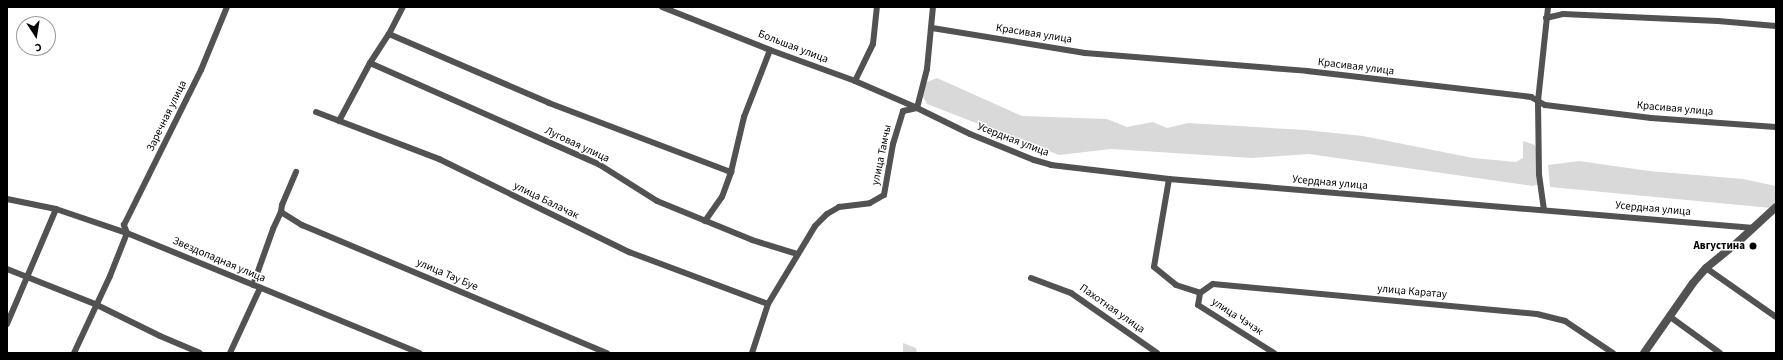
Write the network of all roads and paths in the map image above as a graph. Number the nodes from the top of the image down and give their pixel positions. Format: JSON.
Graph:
{"nodes":[{"id":1,"x":227,"y":7,"type":"edge"},
{"id":2,"x":403,"y":7,"type":"edge"},
{"id":3,"x":662,"y":7,"type":"edge"},
{"id":4,"x":877,"y":7,"type":"edge"},
{"id":5,"x":933,"y":7,"type":"edge"},
{"id":6,"x":1548,"y":7,"type":"edge"},
{"id":7,"x":1546,"y":18,"type":"junction"},
{"id":8,"x":1776,"y":26,"type":"edge"},
{"id":9,"x":932,"y":28,"type":"junction"},
{"id":10,"x":389,"y":34,"type":"junction"},
{"id":11,"x":770,"y":50,"type":"junction"},
{"id":12,"x":370,"y":63,"type":"junction"},
{"id":13,"x":855,"y":81,"type":"junction"},
{"id":14,"x":1538,"y":100,"type":"junction"},
{"id":15,"x":917,"y":108,"type":"junction"},
{"id":16,"x":316,"y":112,"type":"dead end"},
{"id":17,"x":339,"y":121,"type":"junction"},
{"id":18,"x":1776,"y":127,"type":"edge"},
{"id":19,"x":296,"y":172,"type":"dead end"},
{"id":20,"x":731,"y":172,"type":"junction"},
{"id":21,"x":1169,"y":179,"type":"junction"},
{"id":22,"x":7,"y":199,"type":"edge"},
{"id":23,"x":1776,"y":207,"type":"edge"},
{"id":24,"x":56,"y":209,"type":"junction"},
{"id":25,"x":1544,"y":210,"type":"junction"},
{"id":26,"x":281,"y":212,"type":"junction"},
{"id":27,"x":705,"y":220,"type":"junction"},
{"id":28,"x":1754,"y":228,"type":"junction"},
{"id":29,"x":127,"y":233,"type":"junction"},
{"id":30,"x":797,"y":254,"type":"junction"},
{"id":31,"x":1706,"y":268,"type":"junction"},
{"id":32,"x":7,"y":269,"type":"edge"},
{"id":33,"x":26,"y":278,"type":"junction"},
{"id":34,"x":1030,"y":278,"type":"dead end"},
{"id":35,"x":253,"y":285,"type":"junction"},
{"id":36,"x":260,"y":288,"type":"junction"},
{"id":37,"x":1200,"y":293,"type":"junction"},
{"id":38,"x":95,"y":304,"type":"junction"},
{"id":39,"x":768,"y":304,"type":"junction"},
{"id":40,"x":1669,"y":316,"type":"junction"},
{"id":41,"x":1776,"y":317,"type":"edge"},
{"id":42,"x":7,"y":324,"type":"edge"},
{"id":43,"x":74,"y":353,"type":"edge"},
{"id":44,"x":200,"y":353,"type":"edge"},
{"id":45,"x":230,"y":353,"type":"edge"},
{"id":46,"x":419,"y":353,"type":"edge"},
{"id":47,"x":607,"y":353,"type":"edge"},
{"id":48,"x":752,"y":353,"type":"edge"},
{"id":49,"x":1157,"y":353,"type":"edge"},
{"id":50,"x":1274,"y":353,"type":"edge"},
{"id":51,"x":1613,"y":353,"type":"edge"},
{"id":52,"x":1644,"y":353,"type":"edge"},
{"id":53,"x":1720,"y":353,"type":"edge"}],
"edges":[{"from":1,"to":29,"type":"street","name":"Заречная улица"},
{"from":2,"to":10,"type":"street"},
{"from":3,"to":11,"type":"street","name":"Большая улица"},
{"from":4,"to":13,"type":"street"},
{"from":5,"to":9,"type":"street"},
{"from":6,"to":7,"type":"street"},
{"from":7,"to":8,"type":"street"},
{"from":7,"to":14,"type":"street"},
{"from":9,"to":14,"type":"street","name":"Красивая улица"},
{"from":9,"to":15,"type":"street"},
{"from":10,"to":12,"type":"street"},
{"from":10,"to":20,"type":"street"},
{"from":11,"to":13,"type":"street","name":"Большая улица"},
{"from":11,"to":20,"type":"street"},
{"from":12,"to":17,"type":"street"},
{"from":12,"to":27,"type":"street","name":"Луговая улица"},
{"from":13,"to":15,"type":"street","name":"Большая улица"},
{"from":14,"to":18,"type":"street","name":"Красивая улица"},
{"from":14,"to":25,"type":"street"},
{"from":15,"to":21,"type":"street","name":"Усердная улица"},
{"from":15,"to":30,"type":"street","name":"улица Тамчы"},
{"from":16,"to":17,"type":"street","name":"улица Балачак"},
{"from":17,"to":39,"type":"street","name":"улица Балачак"},
{"from":19,"to":26,"type":"street"},
{"from":20,"to":27,"type":"street"},
{"from":21,"to":25,"type":"street","name":"Усердная улица"},
{"from":21,"to":37,"type":"street"},
{"from":22,"to":24,"type":"street","name":"Звездопадная улица"},
{"from":23,"to":28,"type":"street"},
{"from":24,"to":29,"type":"street","name":"Звездопадная улица"},
{"from":24,"to":33,"type":"street"},
{"from":25,"to":28,"type":"street","name":"Усердная улица"},
{"from":26,"to":35,"type":"street"},
{"from":26,"to":47,"type":"street","name":"улица Тау Буе"},
{"from":27,"to":30,"type":"street","name":"Луговая улица"},
{"from":28,"to":31,"type":"street"},
{"from":29,"to":35,"type":"street","name":"Звездопадная улица"},
{"from":29,"to":38,"type":"street","name":"Заречная улица"},
{"from":30,"to":39,"type":"street","name":"улица Тамчы"},
{"from":31,"to":40,"type":"street"},
{"from":31,"to":41,"type":"street"},
{"from":32,"to":33,"type":"street"},
{"from":33,"to":38,"type":"street"},
{"from":33,"to":42,"type":"street"},
{"from":34,"to":49,"type":"street","name":"Пахотная улица"},
{"from":35,"to":36,"type":"street","name":"Звездопадная улица"},
{"from":36,"to":45,"type":"street"},
{"from":36,"to":46,"type":"street","name":"Звездопадная улица"},
{"from":37,"to":50,"type":"street","name":"улица Чэчэк"},
{"from":37,"to":51,"type":"street","name":"улица Каратау"},
{"from":38,"to":43,"type":"street","name":"Заречная улица"},
{"from":38,"to":44,"type":"street"},
{"from":39,"to":48,"type":"street","name":"улица Тамчы"},
{"from":40,"to":52,"type":"street"},
{"from":40,"to":53,"type":"street"}]}
